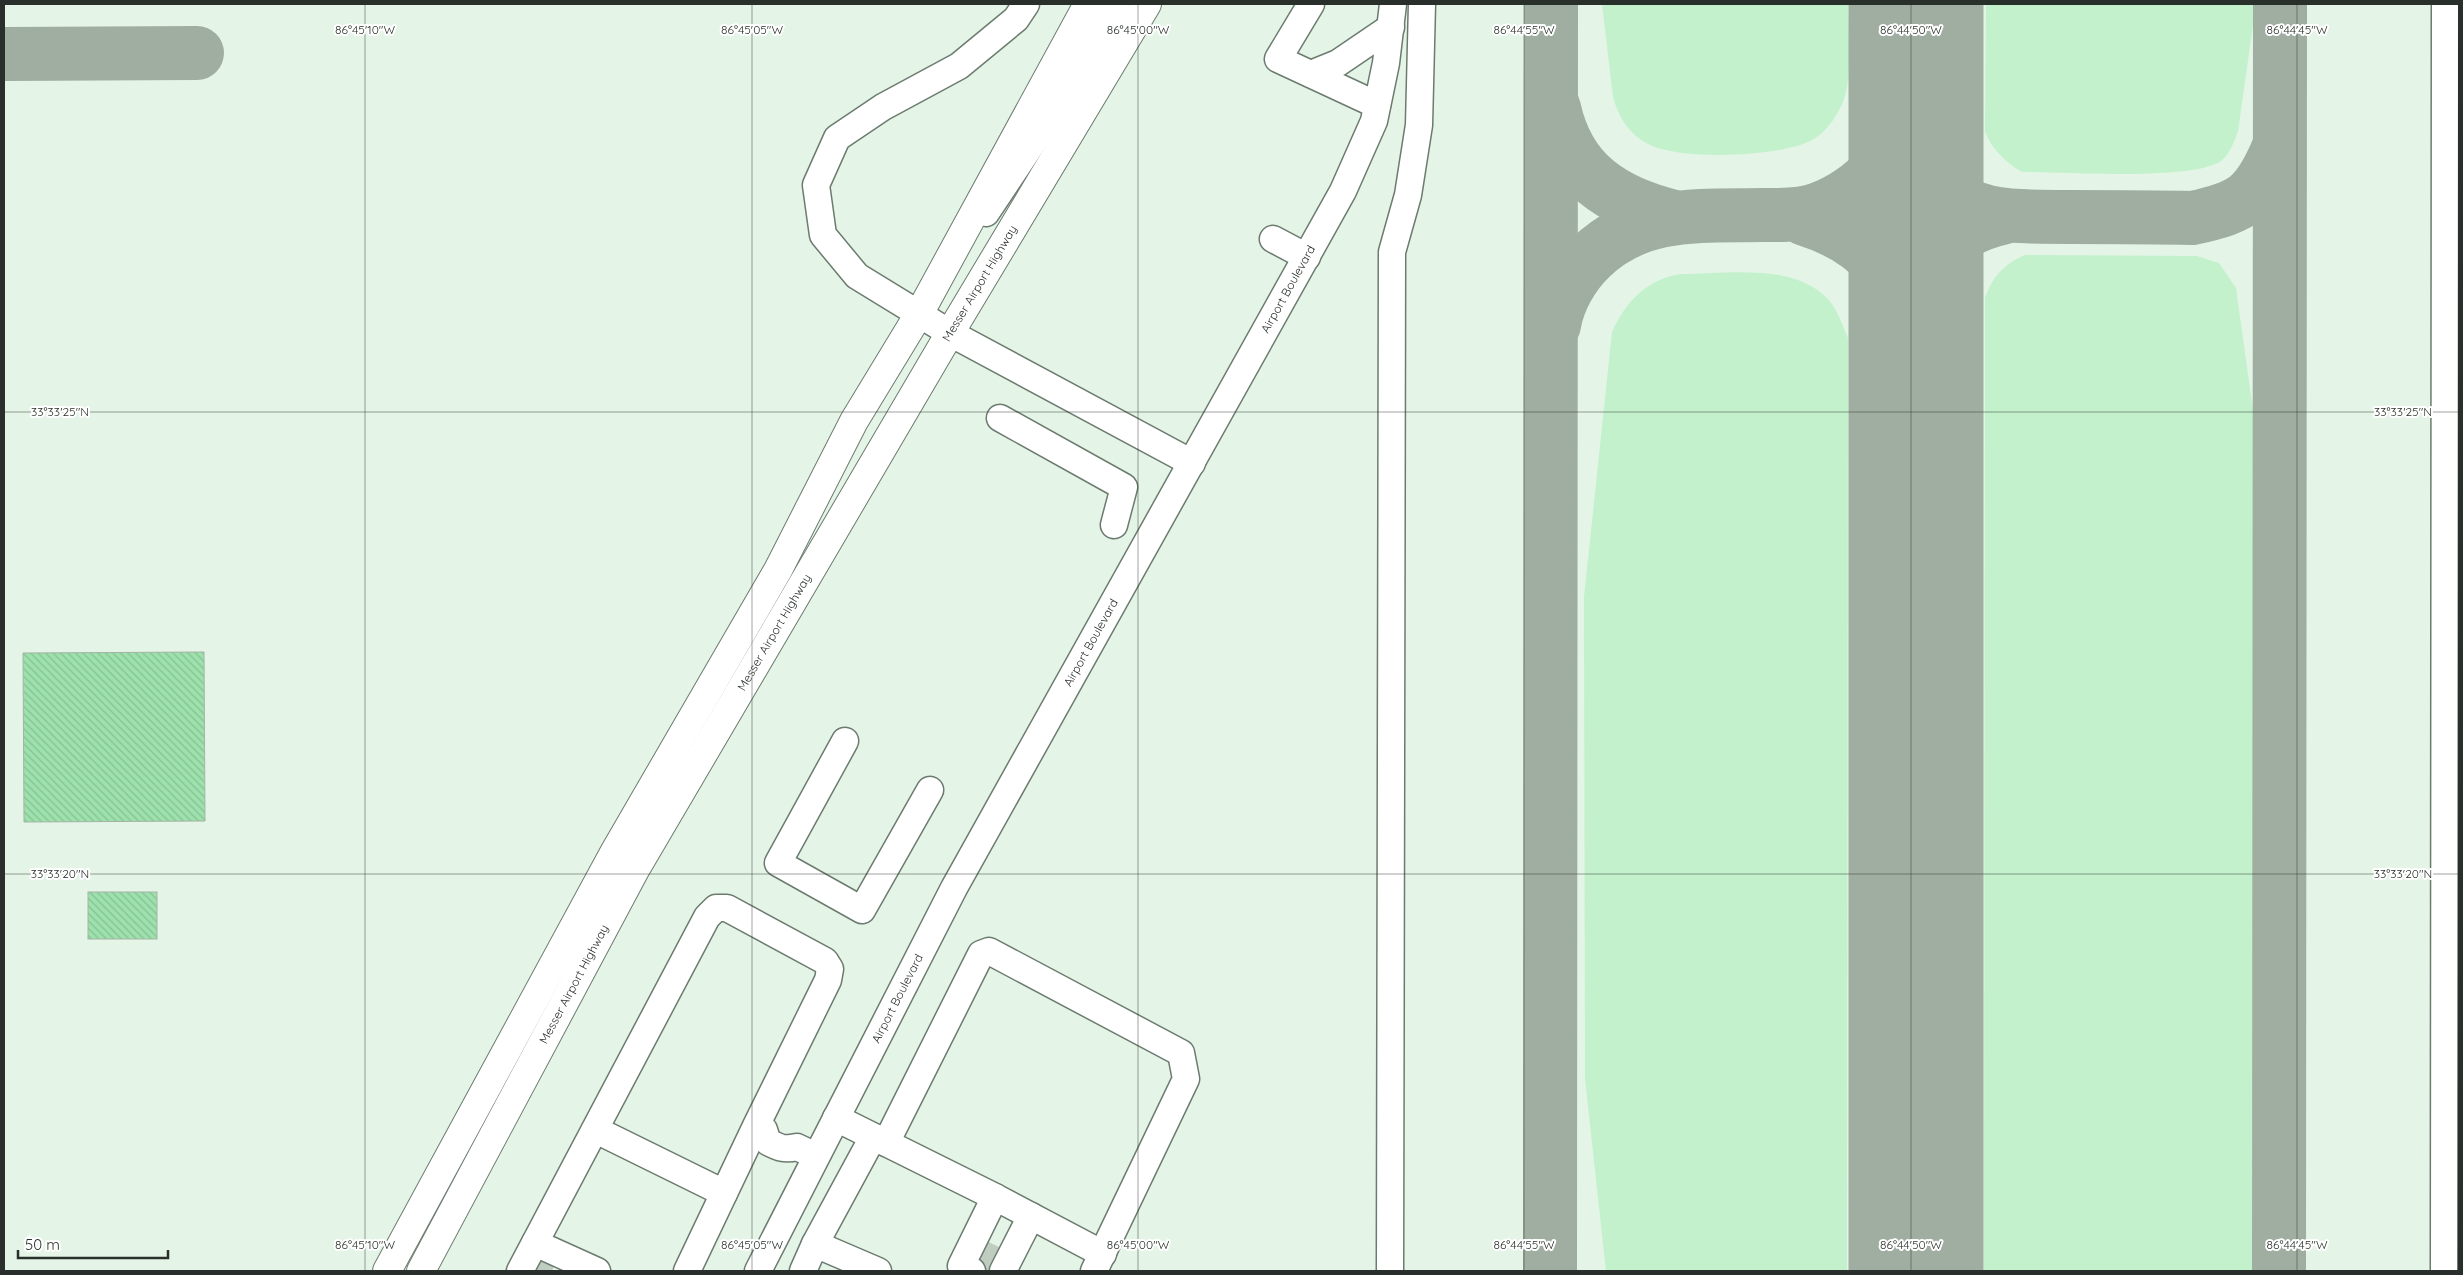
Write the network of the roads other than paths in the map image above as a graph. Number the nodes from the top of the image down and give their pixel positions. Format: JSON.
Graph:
{"nodes":[{"id":1,"x":1026,"y":4,"type":"edge"},
{"id":2,"x":1088,"y":4,"type":"edge"},
{"id":3,"x":1117,"y":4,"type":"edge"},
{"id":4,"x":1147,"y":4,"type":"edge"},
{"id":5,"x":1311,"y":4,"type":"edge"},
{"id":6,"x":1422,"y":4,"type":"edge"},
{"id":7,"x":2445,"y":4,"type":"edge"},
{"id":8,"x":1392,"y":15,"type":"edge"},
{"id":9,"x":1311,"y":74,"type":"junction"},
{"id":10,"x":1377,"y":105,"type":"junction"},
{"id":11,"x":2453,"y":217,"type":"edge"},
{"id":12,"x":1273,"y":240,"type":"dead end"},
{"id":13,"x":1307,"y":257,"type":"junction"},
{"id":14,"x":918,"y":314,"type":"junction"},
{"id":15,"x":950,"y":332,"type":"junction"},
{"id":16,"x":1000,"y":418,"type":"dead end"},
{"id":17,"x":1192,"y":463,"type":"junction"},
{"id":18,"x":1147,"y":543,"type":"junction"},
{"id":19,"x":845,"y":741,"type":"dead end"},
{"id":20,"x":930,"y":790,"type":"dead end"},
{"id":21,"x":836,"y":1118,"type":"junction"},
{"id":22,"x":760,"y":1128,"type":"junction"},
{"id":23,"x":596,"y":1130,"type":"junction"},
{"id":24,"x":880,"y":1140,"type":"junction"},
{"id":25,"x":807,"y":1151,"type":"junction"},
{"id":26,"x":724,"y":1194,"type":"junction"},
{"id":27,"x":995,"y":1197,"type":"junction"},
{"id":28,"x":1031,"y":1216,"type":"junction"},
{"id":29,"x":815,"y":1244,"type":"junction"},
{"id":30,"x":986,"y":1260,"type":"edge"},
{"id":31,"x":1099,"y":1262,"type":"edge"},
{"id":32,"x":528,"y":1263,"type":"edge"},
{"id":33,"x":387,"y":1271,"type":"edge"},
{"id":34,"x":421,"y":1271,"type":"edge"},
{"id":35,"x":597,"y":1271,"type":"edge"},
{"id":36,"x":687,"y":1271,"type":"edge"},
{"id":37,"x":758,"y":1271,"type":"edge"},
{"id":38,"x":803,"y":1271,"type":"edge"},
{"id":39,"x":878,"y":1271,"type":"edge"},
{"id":40,"x":1390,"y":1271,"type":"edge"},
{"id":41,"x":2444,"y":1271,"type":"edge"}],
"edges":[{"from":1,"to":14,"type":"street"},
{"from":2,"to":14,"type":"main road"},
{"from":3,"to":14,"type":"street"},
{"from":4,"to":15,"type":"main road","name":"Messer Airport Highway"},
{"from":5,"to":9,"type":"street"},
{"from":6,"to":40,"type":"street"},
{"from":7,"to":11,"type":"street"},
{"from":8,"to":9,"type":"street"},
{"from":8,"to":10,"type":"street","name":"Airport Boulevard"},
{"from":9,"to":10,"type":"street"},
{"from":10,"to":13,"type":"street","name":"Airport Boulevard"},
{"from":11,"to":41,"type":"street"},
{"from":12,"to":13,"type":"street"},
{"from":13,"to":17,"type":"street","name":"Airport Boulevard"},
{"from":14,"to":15,"type":"street"},
{"from":14,"to":33,"type":"main road"},
{"from":15,"to":17,"type":"street"},
{"from":15,"to":34,"type":"main road","name":"Messer Airport Highway"},
{"from":16,"to":18,"type":"street"},
{"from":17,"to":18,"type":"street","name":"Airport Boulevard"},
{"from":18,"to":21,"type":"street","name":"Airport Boulevard"},
{"from":19,"to":20,"type":"street"},
{"from":21,"to":24,"type":"street"},
{"from":21,"to":25,"type":"street","name":"Airport Boulevard"},
{"from":22,"to":23,"type":"street"},
{"from":22,"to":25,"type":"street"},
{"from":22,"to":26,"type":"street"},
{"from":23,"to":26,"type":"street"},
{"from":23,"to":32,"type":"street"},
{"from":24,"to":27,"type":"street"},
{"from":24,"to":29,"type":"street"},
{"from":24,"to":31,"type":"street"},
{"from":25,"to":37,"type":"street","name":"Airport Boulevard"},
{"from":26,"to":36,"type":"street"},
{"from":27,"to":28,"type":"street"},
{"from":27,"to":30,"type":"street"},
{"from":28,"to":30,"type":"street"},
{"from":28,"to":31,"type":"street"},
{"from":29,"to":38,"type":"street"},
{"from":29,"to":39,"type":"street"},
{"from":32,"to":35,"type":"street"}]}
